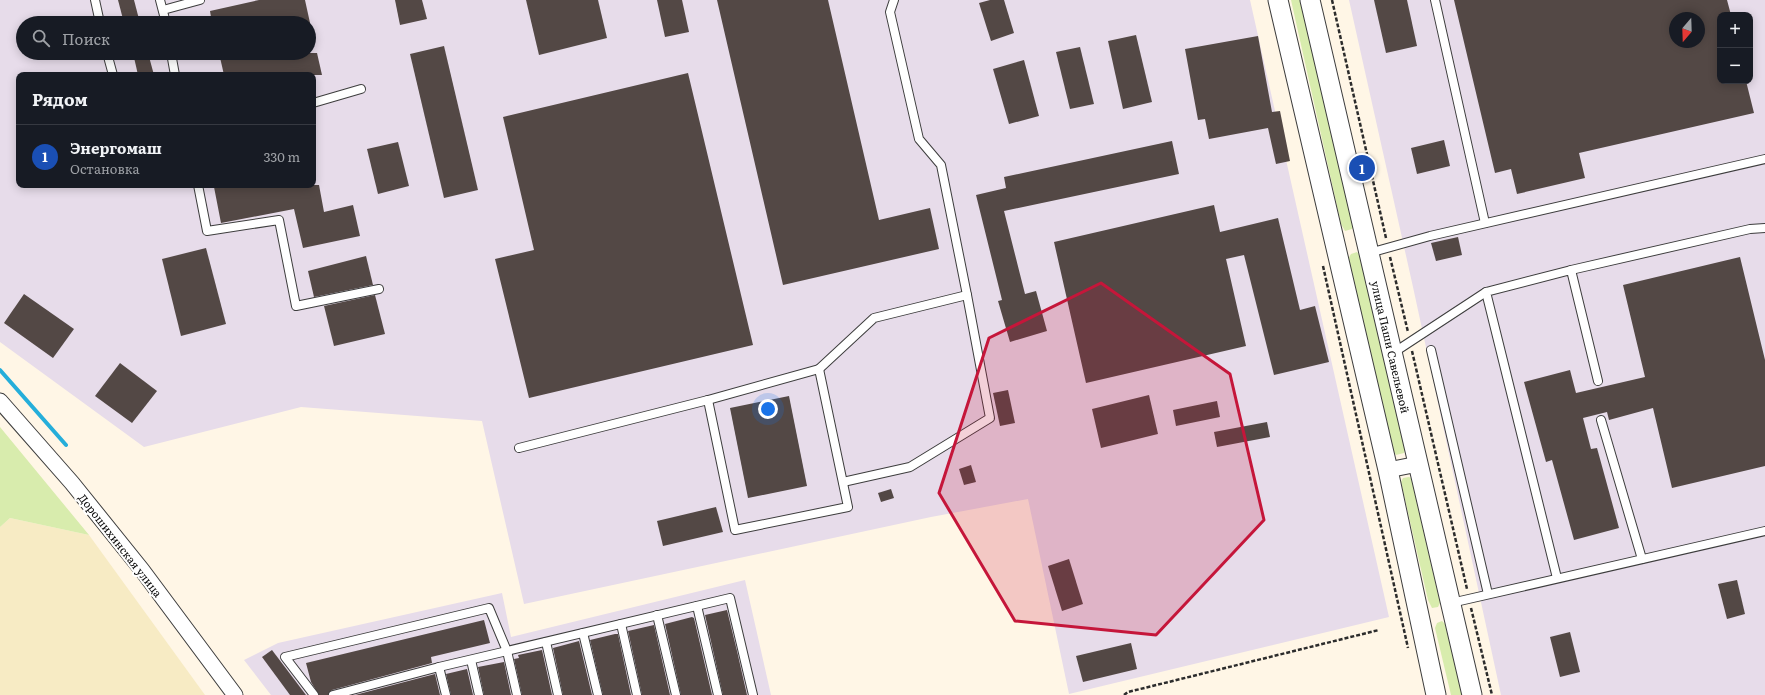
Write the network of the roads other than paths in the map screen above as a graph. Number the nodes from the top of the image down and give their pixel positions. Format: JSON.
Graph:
{"nodes":[{"id":1,"x":95,"y":0,"type":"edge"},
{"id":2,"x":160,"y":0,"type":"edge"},
{"id":3,"x":200,"y":0,"type":"edge"},
{"id":4,"x":894,"y":0,"type":"edge"},
{"id":5,"x":1278,"y":0,"type":"edge"},
{"id":6,"x":1310,"y":0,"type":"edge"},
{"id":7,"x":1435,"y":0,"type":"edge"},
{"id":8,"x":163,"y":10,"type":"junction"},
{"id":9,"x":98,"y":16,"type":"edge"},
{"id":10,"x":164,"y":16,"type":"edge"},
{"id":11,"x":109,"y":60,"type":"edge"},
{"id":12,"x":172,"y":60,"type":"edge"},
{"id":13,"x":112,"y":72,"type":"edge"},
{"id":14,"x":174,"y":72,"type":"edge"},
{"id":15,"x":361,"y":89,"type":"dead end"},
{"id":16,"x":316,"y":102,"type":"edge"},
{"id":17,"x":1765,"y":159,"type":"edge"},
{"id":18,"x":199,"y":188,"type":"edge"},
{"id":19,"x":1485,"y":223,"type":"junction"},
{"id":20,"x":1765,"y":228,"type":"edge"},
{"id":21,"x":1369,"y":253,"type":"junction"},
{"id":22,"x":1571,"y":270,"type":"junction"},
{"id":23,"x":379,"y":289,"type":"dead end"},
{"id":24,"x":1486,"y":292,"type":"junction"},
{"id":25,"x":967,"y":294,"type":"junction"},
{"id":26,"x":1431,"y":350,"type":"dead end"},
{"id":27,"x":1393,"y":353,"type":"junction"},
{"id":28,"x":819,"y":369,"type":"junction"},
{"id":29,"x":1598,"y":381,"type":"dead end"},
{"id":30,"x":708,"y":400,"type":"junction"},
{"id":31,"x":0,"y":401,"type":"edge"},
{"id":32,"x":1602,"y":420,"type":"dead end"},
{"id":33,"x":519,"y":448,"type":"dead end"},
{"id":34,"x":1418,"y":464,"type":"junction"},
{"id":35,"x":1388,"y":470,"type":"junction"},
{"id":36,"x":843,"y":482,"type":"junction"},
{"id":37,"x":1765,"y":531,"type":"edge"},
{"id":38,"x":1642,"y":559,"type":"junction"},
{"id":39,"x":1557,"y":578,"type":"junction"},
{"id":40,"x":1488,"y":594,"type":"junction"},
{"id":41,"x":1451,"y":603,"type":"junction"},
{"id":42,"x":697,"y":606,"type":"junction"},
{"id":43,"x":657,"y":615,"type":"junction"},
{"id":44,"x":621,"y":624,"type":"junction"},
{"id":45,"x":583,"y":633,"type":"junction"},
{"id":46,"x":546,"y":642,"type":"junction"},
{"id":47,"x":507,"y":651,"type":"junction"},
{"id":48,"x":471,"y":660,"type":"junction"},
{"id":49,"x":439,"y":667,"type":"junction"},
{"id":50,"x":235,"y":695,"type":"edge"},
{"id":51,"x":314,"y":695,"type":"edge"},
{"id":52,"x":333,"y":695,"type":"edge"},
{"id":53,"x":446,"y":695,"type":"edge"},
{"id":54,"x":479,"y":695,"type":"edge"},
{"id":55,"x":517,"y":695,"type":"edge"},
{"id":56,"x":558,"y":695,"type":"edge"},
{"id":57,"x":598,"y":695,"type":"edge"},
{"id":58,"x":637,"y":695,"type":"edge"},
{"id":59,"x":676,"y":695,"type":"edge"},
{"id":60,"x":718,"y":695,"type":"edge"},
{"id":61,"x":753,"y":695,"type":"edge"},
{"id":62,"x":1436,"y":695,"type":"edge"},
{"id":63,"x":1472,"y":695,"type":"edge"}],
"edges":[{"from":1,"to":9,"type":"lane"},
{"from":2,"to":8,"type":"lane"},
{"from":3,"to":8,"type":"lane"},
{"from":4,"to":25,"type":"lane"},
{"from":5,"to":35,"type":"street"},
{"from":6,"to":21,"type":"street","name":"улица Паши Савельевой"},
{"from":7,"to":19,"type":"lane"},
{"from":8,"to":10,"type":"lane"},
{"from":11,"to":13,"type":"lane"},
{"from":12,"to":14,"type":"lane"},
{"from":15,"to":16,"type":"lane"},
{"from":17,"to":19,"type":"lane"},
{"from":18,"to":23,"type":"lane"},
{"from":19,"to":21,"type":"lane"},
{"from":20,"to":22,"type":"lane"},
{"from":21,"to":27,"type":"street","name":"улица Паши Савельевой"},
{"from":22,"to":24,"type":"lane"},
{"from":22,"to":29,"type":"lane"},
{"from":24,"to":27,"type":"lane"},
{"from":24,"to":39,"type":"lane"},
{"from":25,"to":28,"type":"lane"},
{"from":25,"to":36,"type":"lane"},
{"from":26,"to":40,"type":"lane"},
{"from":27,"to":34,"type":"street","name":"улица Паши Савельевой"},
{"from":28,"to":30,"type":"lane"},
{"from":28,"to":36,"type":"lane"},
{"from":30,"to":33,"type":"lane"},
{"from":30,"to":36,"type":"lane"},
{"from":31,"to":50,"type":"street","name":"Дорошихинская улица"},
{"from":32,"to":38,"type":"lane"},
{"from":34,"to":35,"type":"street"},
{"from":34,"to":41,"type":"street","name":"улица Паши Савельевой"},
{"from":35,"to":62,"type":"street"},
{"from":37,"to":38,"type":"lane"},
{"from":38,"to":39,"type":"lane"},
{"from":39,"to":40,"type":"lane"},
{"from":40,"to":41,"type":"lane"},
{"from":41,"to":63,"type":"street","name":"улица Паши Савельевой"},
{"from":42,"to":43,"type":"lane"},
{"from":42,"to":60,"type":"lane"},
{"from":42,"to":61,"type":"lane"},
{"from":43,"to":44,"type":"lane"},
{"from":43,"to":59,"type":"lane"},
{"from":44,"to":45,"type":"lane"},
{"from":44,"to":58,"type":"lane"},
{"from":45,"to":46,"type":"lane"},
{"from":45,"to":57,"type":"lane"},
{"from":46,"to":47,"type":"lane"},
{"from":46,"to":56,"type":"lane"},
{"from":47,"to":48,"type":"lane"},
{"from":47,"to":51,"type":"lane"},
{"from":47,"to":55,"type":"lane"},
{"from":48,"to":49,"type":"lane"},
{"from":48,"to":54,"type":"lane"},
{"from":49,"to":52,"type":"lane"},
{"from":49,"to":53,"type":"lane"}]}
